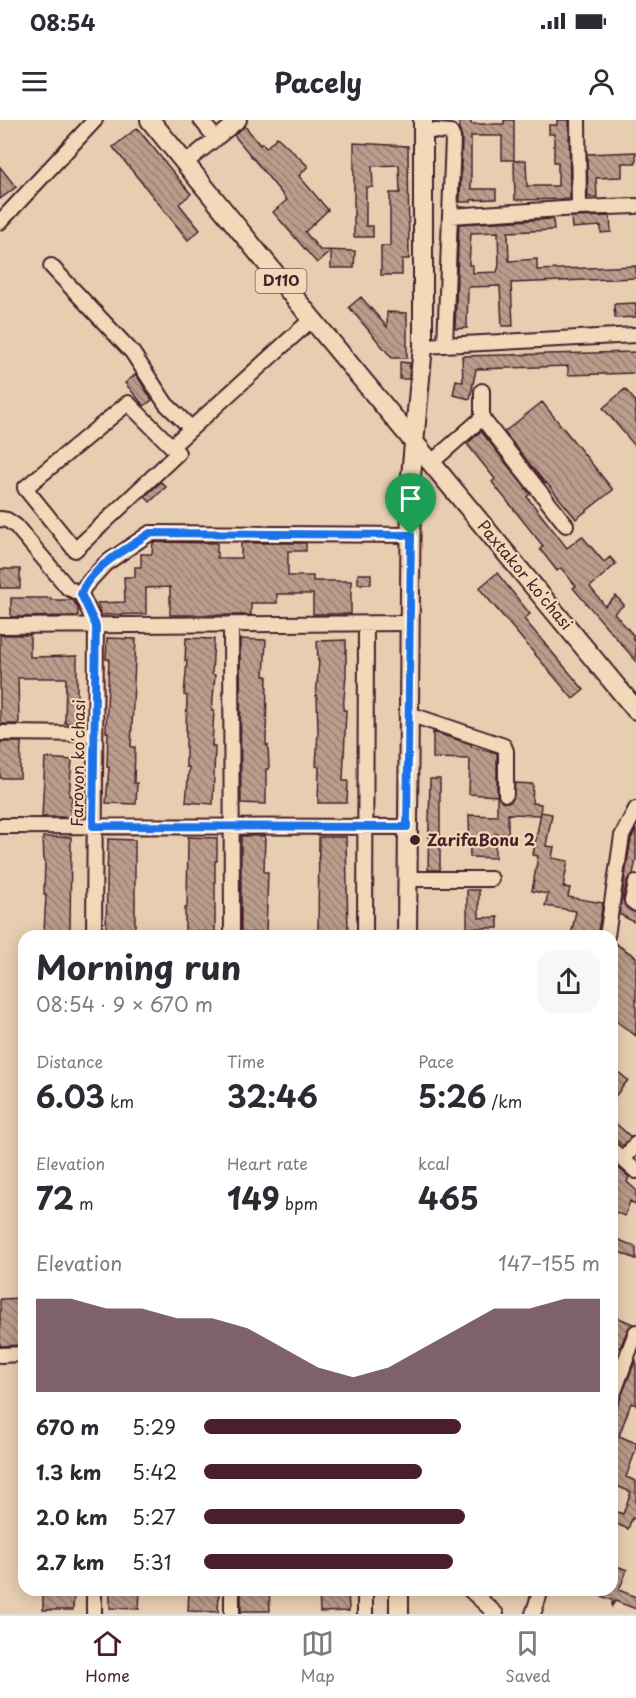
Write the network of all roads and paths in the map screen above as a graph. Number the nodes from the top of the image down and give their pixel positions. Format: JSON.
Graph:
{"nodes":[{"id":1,"x":95,"y":120,"type":"edge"},
{"id":2,"x":150,"y":120,"type":"edge"},
{"id":3,"x":201,"y":120,"type":"edge"},
{"id":4,"x":239,"y":120,"type":"edge"},
{"id":5,"x":578,"y":120,"type":"edge"},
{"id":6,"x":440,"y":128,"type":"edge"},
{"id":7,"x":216,"y":139,"type":"junction"},
{"id":8,"x":185,"y":163,"type":"junction"},
{"id":9,"x":636,"y":206,"type":"edge"},
{"id":10,"x":579,"y":208,"type":"junction"},
{"id":11,"x":450,"y":216,"type":"junction"},
{"id":12,"x":0,"y":222,"type":"edge"},
{"id":13,"x":51,"y":266,"type":"dead end"},
{"id":14,"x":312,"y":319,"type":"junction"},
{"id":15,"x":636,"y":336,"type":"edge"},
{"id":16,"x":446,"y":345,"type":"junction"},
{"id":17,"x":423,"y":346,"type":"junction"},
{"id":18,"x":482,"y":391,"type":"dead end"},
{"id":19,"x":482,"y":418,"type":"junction"},
{"id":20,"x":191,"y":428,"type":"junction"},
{"id":21,"x":414,"y":441,"type":"junction"},
{"id":22,"x":172,"y":446,"type":"junction"},
{"id":23,"x":432,"y":462,"type":"junction"},
{"id":24,"x":0,"y":519,"type":"edge"},
{"id":25,"x":566,"y":525,"type":"dead end"},
{"id":26,"x":411,"y":535,"type":"junction"},
{"id":27,"x":81,"y":594,"type":"junction"},
{"id":28,"x":410,"y":623,"type":"junction"},
{"id":29,"x":231,"y":624,"type":"junction"},
{"id":30,"x":366,"y":624,"type":"junction"},
{"id":31,"x":0,"y":626,"type":"edge"},
{"id":32,"x":96,"y":626,"type":"junction"},
{"id":33,"x":636,"y":710,"type":"edge"},
{"id":34,"x":409,"y":714,"type":"junction"},
{"id":35,"x":0,"y":733,"type":"edge"},
{"id":36,"x":94,"y":734,"type":"junction"},
{"id":37,"x":506,"y":794,"type":"dead end"},
{"id":38,"x":636,"y":809,"type":"edge"},
{"id":39,"x":0,"y":826,"type":"edge"},
{"id":40,"x":93,"y":826,"type":"junction"},
{"id":41,"x":231,"y":826,"type":"junction"},
{"id":42,"x":364,"y":826,"type":"junction"},
{"id":43,"x":407,"y":827,"type":"junction"},
{"id":44,"x":408,"y":879,"type":"junction"},
{"id":45,"x":491,"y":879,"type":"dead end"},
{"id":46,"x":636,"y":884,"type":"edge"},
{"id":47,"x":636,"y":904,"type":"edge"},
{"id":48,"x":94,"y":930,"type":"edge"},
{"id":49,"x":231,"y":930,"type":"edge"},
{"id":50,"x":365,"y":930,"type":"edge"},
{"id":51,"x":407,"y":930,"type":"edge"},
{"id":52,"x":608,"y":930,"type":"edge"},
{"id":53,"x":636,"y":1143,"type":"edge"},
{"id":54,"x":618,"y":1155,"type":"edge"},
{"id":55,"x":623,"y":1160,"type":"junction"},
{"id":56,"x":636,"y":1171,"type":"edge"},
{"id":57,"x":636,"y":1332,"type":"edge"},
{"id":58,"x":18,"y":1354,"type":"edge"},
{"id":59,"x":0,"y":1355,"type":"edge"},
{"id":60,"x":618,"y":1381,"type":"edge"},
{"id":61,"x":94,"y":1596,"type":"edge"},
{"id":62,"x":232,"y":1596,"type":"edge"},
{"id":63,"x":365,"y":1596,"type":"edge"},
{"id":64,"x":399,"y":1596,"type":"edge"},
{"id":65,"x":476,"y":1596,"type":"edge"},
{"id":66,"x":540,"y":1596,"type":"edge"},
{"id":67,"x":94,"y":1614,"type":"edge"},
{"id":68,"x":232,"y":1614,"type":"edge"},
{"id":69,"x":365,"y":1614,"type":"edge"},
{"id":70,"x":399,"y":1614,"type":"edge"},
{"id":71,"x":496,"y":1614,"type":"edge"},
{"id":72,"x":533,"y":1614,"type":"edge"}],
"edges":[{"from":1,"to":12,"type":"street"},
{"from":2,"to":8,"type":"main road","number":"D110"},
{"from":3,"to":7,"type":"street"},
{"from":4,"to":7,"type":"street"},
{"from":5,"to":10,"type":"street"},
{"from":6,"to":11,"type":"street"},
{"from":6,"to":17,"type":"main road"},
{"from":7,"to":8,"type":"street"},
{"from":8,"to":14,"type":"main road","number":"D110"},
{"from":9,"to":10,"type":"street"},
{"from":10,"to":11,"type":"street"},
{"from":11,"to":16,"type":"street"},
{"from":13,"to":20,"type":"street"},
{"from":14,"to":20,"type":"street"},
{"from":14,"to":21,"type":"main road","number":"D110"},
{"from":15,"to":16,"type":"street"},
{"from":16,"to":17,"type":"street"},
{"from":17,"to":21,"type":"main road"},
{"from":18,"to":19,"type":"street"},
{"from":19,"to":23,"type":"street"},
{"from":19,"to":25,"type":"street"},
{"from":20,"to":22,"type":"street"},
{"from":21,"to":23,"type":"main road","name":"Paxtakor koʻchasi","number":"D110"},
{"from":21,"to":26,"type":"main road"},
{"from":22,"to":22,"type":"street"},
{"from":23,"to":33,"type":"main road","name":"Paxtakor koʻchasi","number":"D110"},
{"from":24,"to":27,"type":"street"},
{"from":26,"to":27,"type":"street"},
{"from":26,"to":28,"type":"main road"},
{"from":27,"to":32,"type":"street","name":"Farovon koʻchasi"},
{"from":28,"to":30,"type":"street"},
{"from":28,"to":34,"type":"main road"},
{"from":29,"to":30,"type":"street"},
{"from":29,"to":32,"type":"street"},
{"from":29,"to":41,"type":"street"},
{"from":30,"to":42,"type":"street"},
{"from":31,"to":32,"type":"street"},
{"from":32,"to":36,"type":"street","name":"Farovon koʻchasi"},
{"from":34,"to":37,"type":"street"},
{"from":34,"to":43,"type":"main road"},
{"from":35,"to":36,"type":"street"},
{"from":36,"to":40,"type":"street","name":"Farovon koʻchasi"},
{"from":38,"to":52,"type":"street"},
{"from":39,"to":40,"type":"street"},
{"from":40,"to":41,"type":"street"},
{"from":40,"to":48,"type":"street","name":"Farovon koʻchasi"},
{"from":41,"to":42,"type":"street"},
{"from":41,"to":49,"type":"street"},
{"from":42,"to":43,"type":"street"},
{"from":42,"to":50,"type":"street"},
{"from":43,"to":44,"type":"main road"},
{"from":44,"to":45,"type":"street"},
{"from":44,"to":51,"type":"main road"},
{"from":46,"to":47,"type":"street"},
{"from":53,"to":55,"type":"street"},
{"from":54,"to":55,"type":"street"},
{"from":55,"to":56,"type":"street"},
{"from":57,"to":60,"type":"street"},
{"from":58,"to":59,"type":"street"},
{"from":61,"to":67,"type":"street"},
{"from":62,"to":68,"type":"street"},
{"from":63,"to":69,"type":"street"},
{"from":64,"to":70,"type":"main road"},
{"from":65,"to":71,"type":"street"},
{"from":66,"to":72,"type":"street"}]}
